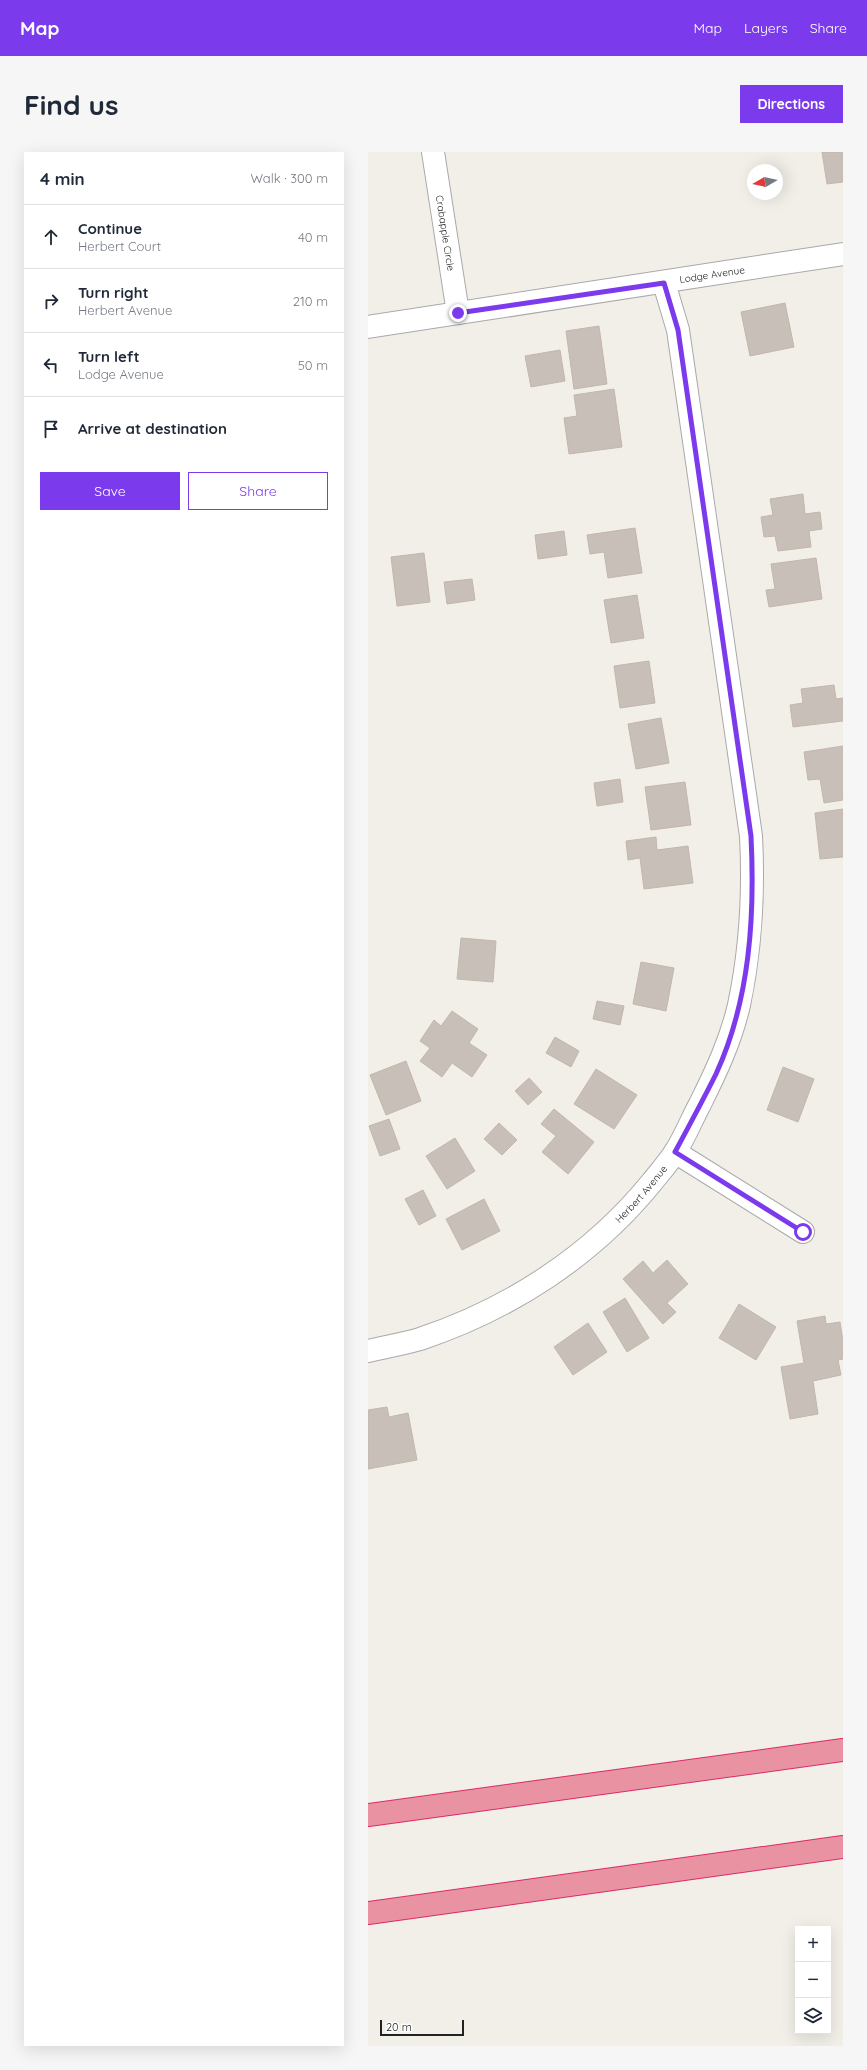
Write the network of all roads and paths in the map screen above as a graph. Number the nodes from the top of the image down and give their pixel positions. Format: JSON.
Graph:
{"nodes":[{"id":1,"x":433,"y":152,"type":"edge"},
{"id":2,"x":843,"y":254,"type":"edge"},
{"id":3,"x":664,"y":283,"type":"junction"},
{"id":4,"x":458,"y":313,"type":"junction"},
{"id":5,"x":368,"y":327,"type":"edge"},
{"id":6,"x":675,"y":1152,"type":"junction"},
{"id":7,"x":803,"y":1232,"type":"dead end"},
{"id":8,"x":368,"y":1351,"type":"edge"},
{"id":9,"x":843,"y":1746,"type":"edge"},
{"id":10,"x":843,"y":1750,"type":"edge"},
{"id":11,"x":757,"y":1762,"type":"junction"},
{"id":12,"x":368,"y":1816,"type":"edge"},
{"id":13,"x":843,"y":1847,"type":"edge"},
{"id":14,"x":368,"y":1913,"type":"edge"}],
"edges":[{"from":1,"to":4,"type":"street","name":"Crabapple Circle"},
{"from":2,"to":3,"type":"street","name":"Lodge Avenue"},
{"from":3,"to":4,"type":"street","name":"Lodge Avenue"},
{"from":3,"to":6,"type":"street","name":"Herbert Avenue"},
{"from":4,"to":5,"type":"street","name":"Lodge Avenue"},
{"from":6,"to":7,"type":"street"},
{"from":6,"to":8,"type":"street","name":"Herbert Avenue"},
{"from":9,"to":11,"type":"highway"},
{"from":10,"to":11,"type":"highway"},
{"from":11,"to":12,"type":"highway"},
{"from":13,"to":14,"type":"highway"}]}
